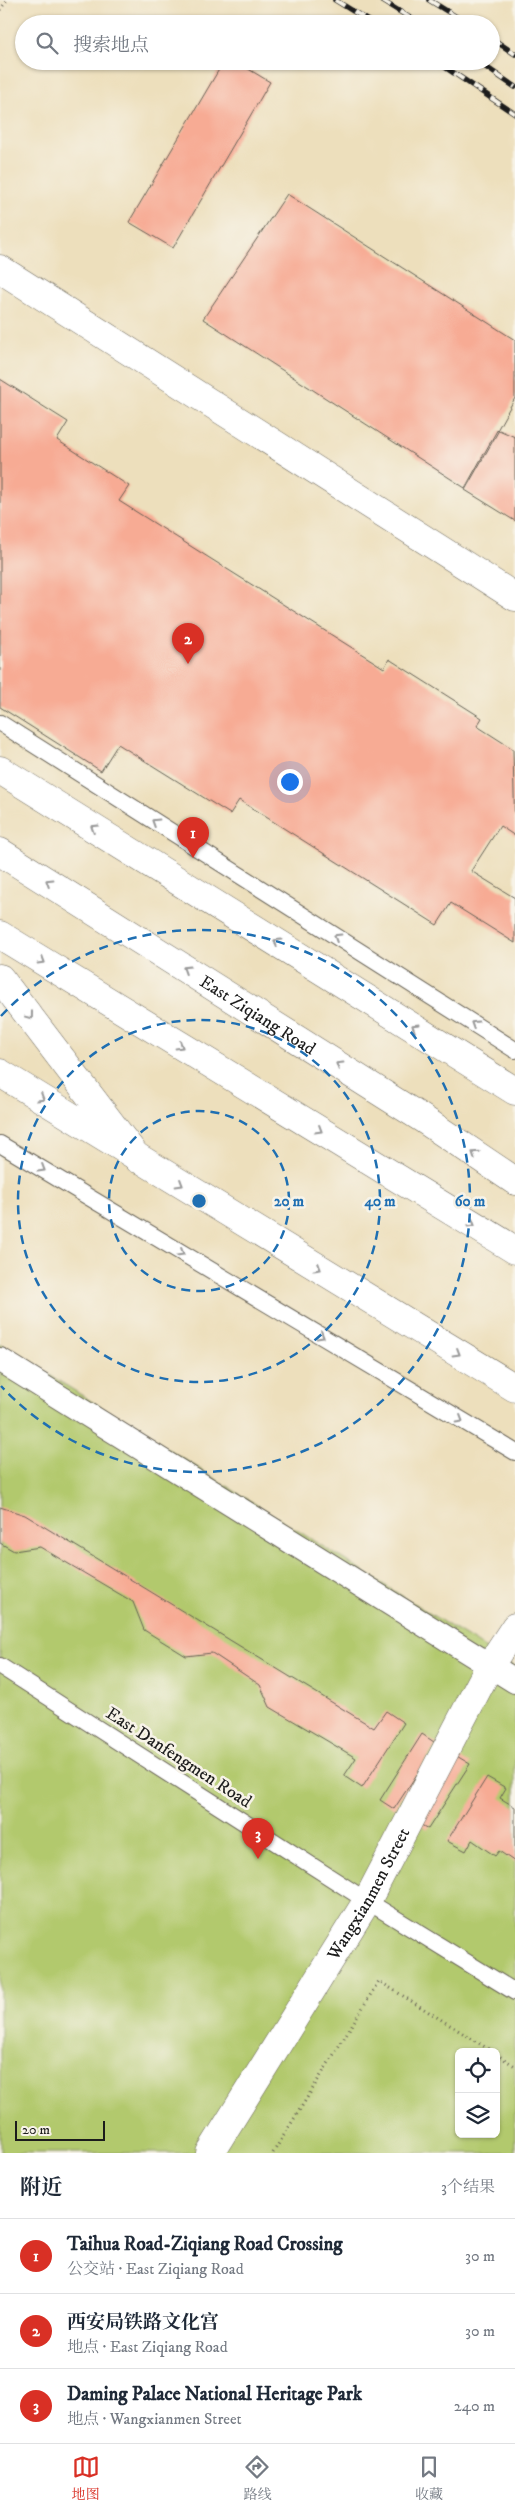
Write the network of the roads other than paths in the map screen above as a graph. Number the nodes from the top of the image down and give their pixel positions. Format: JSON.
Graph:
{"nodes":[{"id":1,"x":0,"y":269,"type":"edge"},
{"id":2,"x":515,"y":597,"type":"edge"},
{"id":3,"x":0,"y":724,"type":"edge"},
{"id":4,"x":0,"y":770,"type":"edge"},
{"id":5,"x":0,"y":852,"type":"edge"},
{"id":6,"x":0,"y":935,"type":"edge"},
{"id":7,"x":0,"y":978,"type":"edge"},
{"id":8,"x":515,"y":1050,"type":"edge"},
{"id":9,"x":0,"y":1073,"type":"edge"},
{"id":10,"x":515,"y":1091,"type":"edge"},
{"id":11,"x":0,"y":1144,"type":"edge"},
{"id":12,"x":138,"y":1159,"type":"junction"},
{"id":13,"x":515,"y":1181,"type":"edge"},
{"id":14,"x":515,"y":1250,"type":"edge"},
{"id":15,"x":0,"y":1360,"type":"edge"},
{"id":16,"x":515,"y":1388,"type":"edge"},
{"id":17,"x":515,"y":1452,"type":"edge"},
{"id":18,"x":515,"y":1627,"type":"edge"},
{"id":19,"x":490,"y":1665,"type":"junction"},
{"id":20,"x":0,"y":1666,"type":"edge"},
{"id":21,"x":515,"y":1681,"type":"edge"},
{"id":22,"x":367,"y":1901,"type":"junction"},
{"id":23,"x":515,"y":1992,"type":"edge"},
{"id":24,"x":210,"y":2153,"type":"edge"}],
"edges":[{"from":1,"to":2,"type":"street"},
{"from":8,"to":3,"type":"lane","one_way":true},
{"from":10,"to":4,"type":"street","one_way":true},
{"from":13,"to":5,"type":"street","name":"East Ziqiang Road","one_way":true},
{"from":6,"to":14,"type":"street","one_way":true},
{"from":7,"to":12,"type":"street","one_way":true},
{"from":9,"to":12,"type":"street","one_way":true},
{"from":11,"to":17,"type":"lane","one_way":true},
{"from":12,"to":16,"type":"street","one_way":true},
{"from":15,"to":19,"type":"street"},
{"from":18,"to":19,"type":"street","name":"Wangxianmen Street"},
{"from":19,"to":21,"type":"street"},
{"from":19,"to":22,"type":"street","name":"Wangxianmen Street"},
{"from":20,"to":22,"type":"lane","name":"East Danfengmen Road"},
{"from":22,"to":23,"type":"lane","name":"East Danfengmen Road"},
{"from":22,"to":24,"type":"street","name":"Wangxianmen Street"}]}
